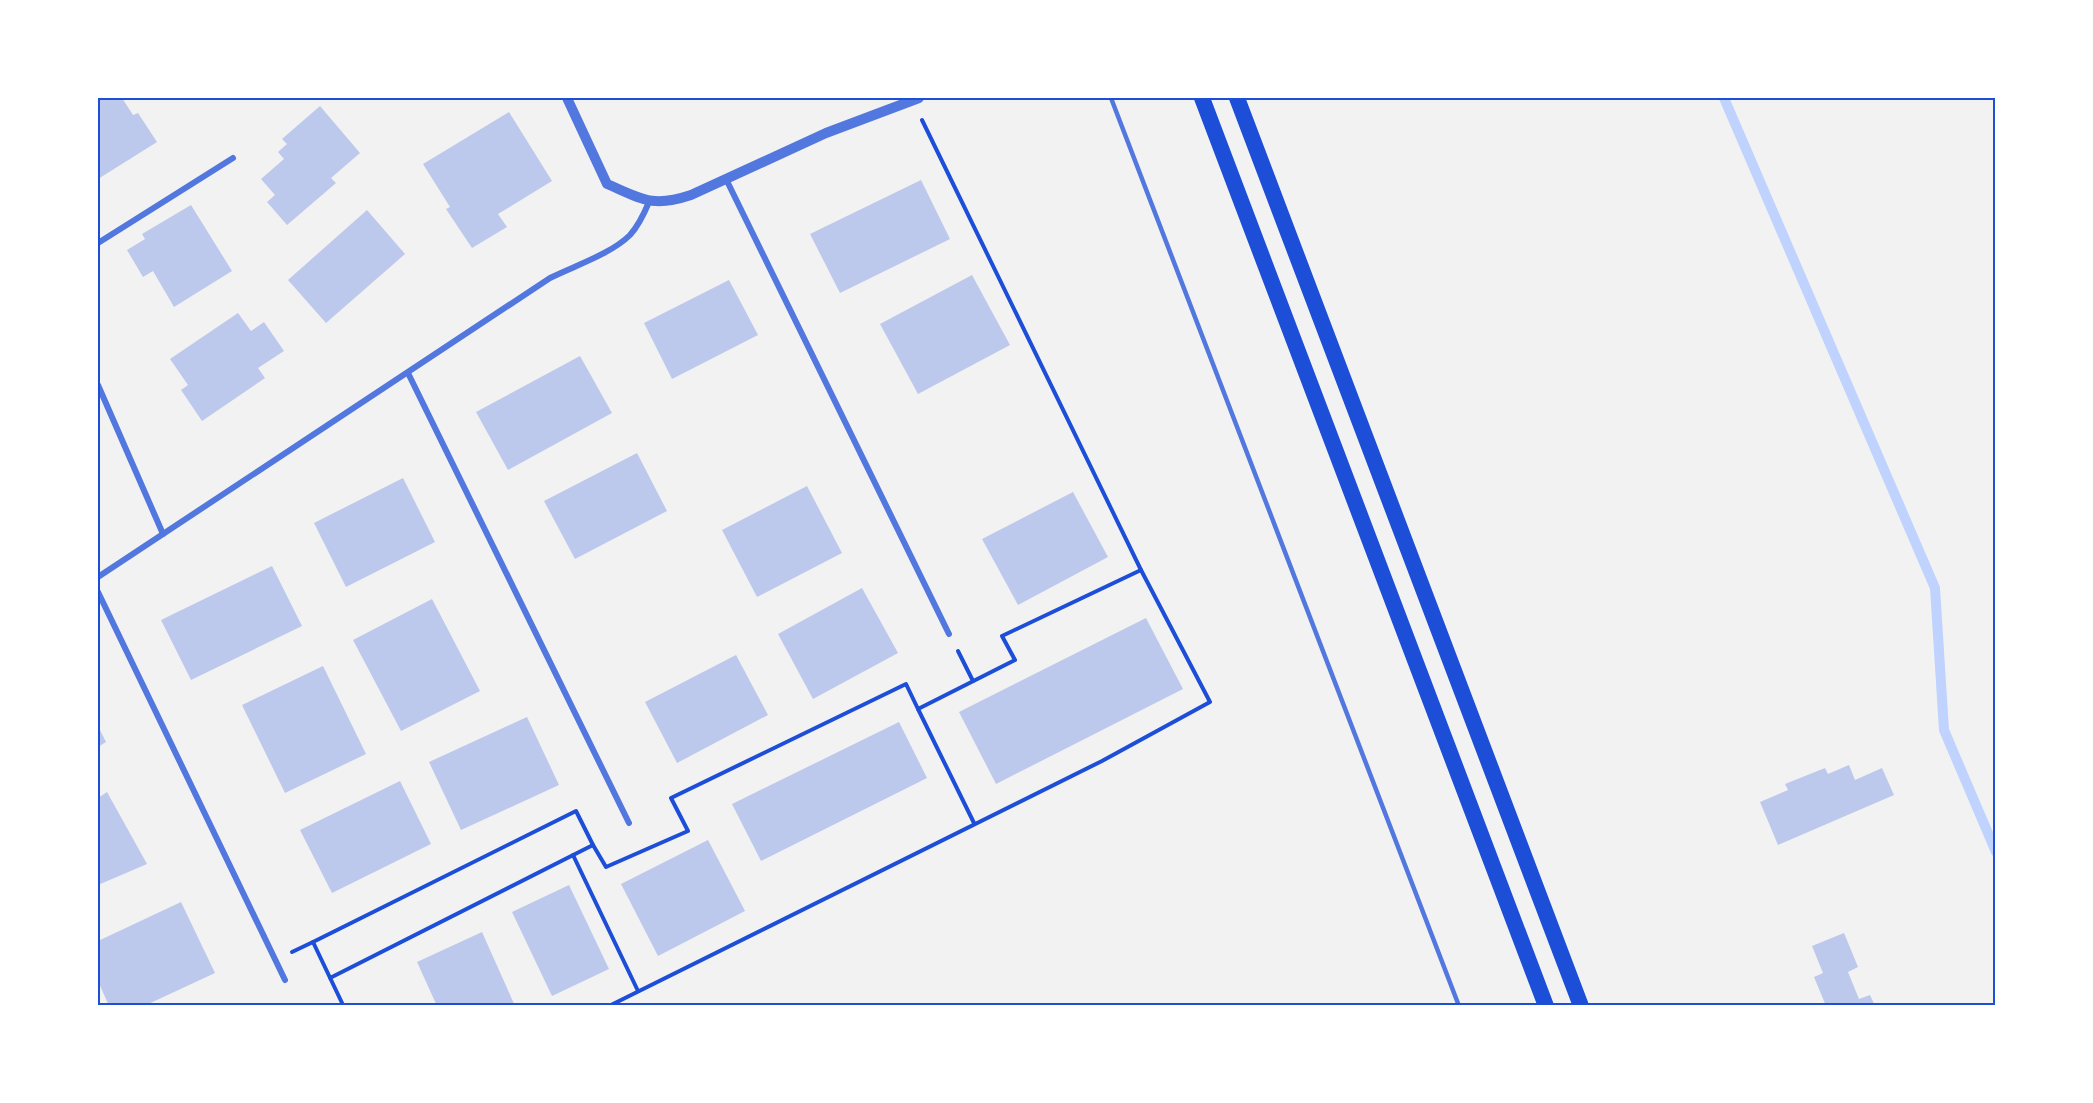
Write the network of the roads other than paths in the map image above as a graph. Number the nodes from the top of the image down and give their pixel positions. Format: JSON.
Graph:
{"nodes":[{"id":1,"x":567,"y":98,"type":"edge"},
{"id":2,"x":1111,"y":98,"type":"edge"},
{"id":3,"x":1203,"y":98,"type":"edge"},
{"id":4,"x":1237,"y":98,"type":"edge"},
{"id":5,"x":916,"y":99,"type":"edge"},
{"id":6,"x":233,"y":158,"type":"dead end"},
{"id":7,"x":725,"y":178,"type":"junction"},
{"id":8,"x":649,"y":202,"type":"junction"},
{"id":9,"x":98,"y":243,"type":"edge"},
{"id":10,"x":408,"y":373,"type":"junction"},
{"id":11,"x":98,"y":385,"type":"edge"},
{"id":12,"x":163,"y":534,"type":"junction"},
{"id":13,"x":98,"y":577,"type":"edge"},
{"id":14,"x":98,"y":592,"type":"edge"},
{"id":15,"x":949,"y":634,"type":"road end"},
{"id":16,"x":628,"y":823,"type":"dead end"},
{"id":17,"x":285,"y":980,"type":"dead end"},
{"id":18,"x":1459,"y":1005,"type":"edge"},
{"id":19,"x":1546,"y":1005,"type":"edge"},
{"id":20,"x":1581,"y":1005,"type":"edge"}],
"edges":[{"from":1,"to":8,"type":"street"},
{"from":2,"to":18,"type":"lane"},
{"from":3,"to":19,"type":"highway"},
{"from":4,"to":20,"type":"highway"},
{"from":5,"to":7,"type":"street"},
{"from":6,"to":9,"type":"street"},
{"from":7,"to":8,"type":"street"},
{"from":7,"to":15,"type":"street"},
{"from":8,"to":10,"type":"street"},
{"from":10,"to":12,"type":"street"},
{"from":10,"to":16,"type":"street"},
{"from":11,"to":12,"type":"street"},
{"from":12,"to":13,"type":"street"},
{"from":14,"to":17,"type":"street"}]}
